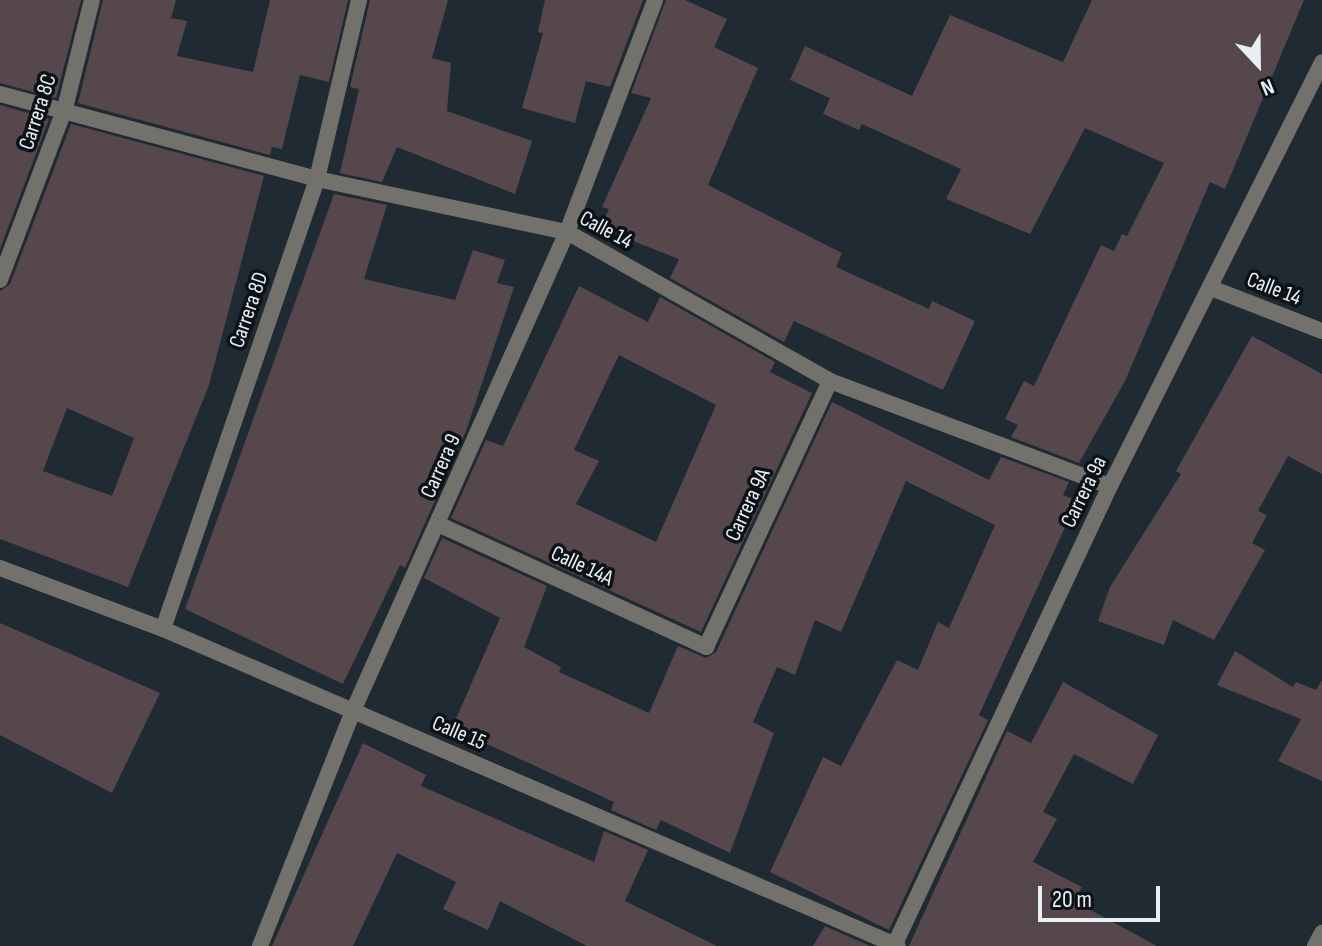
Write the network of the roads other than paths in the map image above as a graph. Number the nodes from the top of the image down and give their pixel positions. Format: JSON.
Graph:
{"nodes":[{"id":1,"x":92,"y":0,"type":"edge"},
{"id":2,"x":359,"y":0,"type":"edge"},
{"id":3,"x":655,"y":0,"type":"edge"},
{"id":4,"x":1322,"y":62,"type":"edge"},
{"id":5,"x":0,"y":94,"type":"edge"},
{"id":6,"x":65,"y":108,"type":"junction"},
{"id":7,"x":317,"y":179,"type":"junction"},
{"id":8,"x":567,"y":232,"type":"junction"},
{"id":9,"x":0,"y":280,"type":"edge"},
{"id":10,"x":1211,"y":288,"type":"junction"},
{"id":11,"x":1322,"y":331,"type":"edge"},
{"id":12,"x":830,"y":381,"type":"junction"},
{"id":13,"x":1110,"y":486,"type":"junction"},
{"id":14,"x":440,"y":525,"type":"junction"},
{"id":15,"x":0,"y":568,"type":"edge"},
{"id":16,"x":163,"y":629,"type":"junction"},
{"id":17,"x":706,"y":647,"type":"joint"},
{"id":18,"x":353,"y":711,"type":"junction"},
{"id":19,"x":1322,"y":933,"type":"edge"},
{"id":20,"x":260,"y":946,"type":"edge"},
{"id":21,"x":896,"y":946,"type":"edge"},
{"id":22,"x":1315,"y":946,"type":"edge"}],
"edges":[{"from":1,"to":6,"type":"street","name":"Carrera 8C"},
{"from":2,"to":7,"type":"street","name":"Carrera 8D"},
{"from":3,"to":8,"type":"street","name":"Carrera 9"},
{"from":4,"to":10,"type":"street","name":"Carrera 9a"},
{"from":5,"to":6,"type":"street","name":"Calle 14"},
{"from":6,"to":7,"type":"street","name":"Calle 14"},
{"from":6,"to":9,"type":"street","name":"Carrera 8C"},
{"from":7,"to":8,"type":"street","name":"Calle 14"},
{"from":7,"to":16,"type":"street","name":"Carrera 8D"},
{"from":8,"to":12,"type":"street","name":"Calle 14"},
{"from":8,"to":14,"type":"street","name":"Carrera 9"},
{"from":10,"to":11,"type":"street","name":"Calle 14"},
{"from":10,"to":13,"type":"street","name":"Carrera 9a"},
{"from":12,"to":13,"type":"street","name":"Calle 14"},
{"from":12,"to":17,"type":"street","name":"Carrera 9A"},
{"from":13,"to":21,"type":"street","name":"Carrera 9a"},
{"from":14,"to":17,"type":"street","name":"Calle 14A"},
{"from":14,"to":18,"type":"street","name":"Carrera 9"},
{"from":15,"to":16,"type":"street","name":"Calle 15"},
{"from":16,"to":18,"type":"street","name":"Calle 15"},
{"from":18,"to":20,"type":"street","name":"Carrera 9"},
{"from":18,"to":21,"type":"street","name":"Calle 15"},
{"from":19,"to":22,"type":"street"}]}
